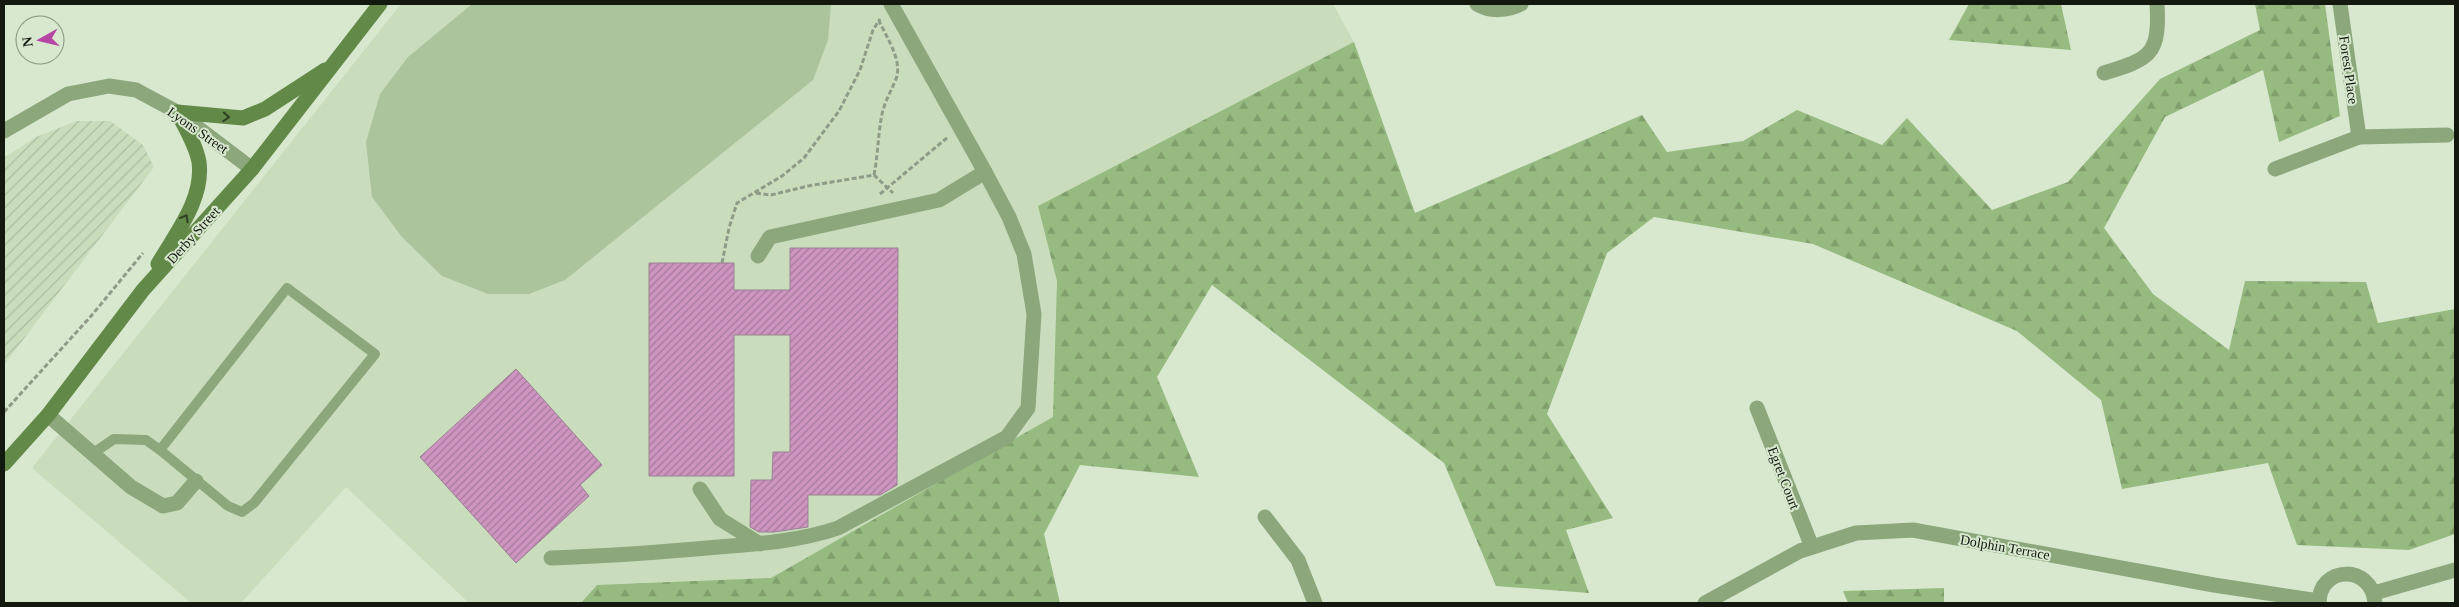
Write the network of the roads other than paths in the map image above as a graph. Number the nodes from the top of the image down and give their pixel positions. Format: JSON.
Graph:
{"nodes":[{"id":1,"x":380,"y":4,"type":"edge"},
{"id":2,"x":1477,"y":4,"type":"edge"},
{"id":3,"x":1521,"y":4,"type":"edge"},
{"id":4,"x":2157,"y":4,"type":"edge"},
{"id":5,"x":2340,"y":4,"type":"edge"},
{"id":6,"x":887,"y":10,"type":"edge"},
{"id":7,"x":334,"y":64,"type":"junction"},
{"id":8,"x":2104,"y":73,"type":"dead end"},
{"id":9,"x":177,"y":112,"type":"junction"},
{"id":10,"x":4,"y":131,"type":"edge"},
{"id":11,"x":2447,"y":134,"type":"dead end"},
{"id":12,"x":2359,"y":137,"type":"junction"},
{"id":13,"x":252,"y":169,"type":"junction"},
{"id":14,"x":2275,"y":169,"type":"dead end"},
{"id":15,"x":985,"y":172,"type":"junction"},
{"id":16,"x":758,"y":256,"type":"dead end"},
{"id":17,"x":143,"y":290,"type":"junction"},
{"id":18,"x":1757,"y":408,"type":"dead end"},
{"id":19,"x":48,"y":416,"type":"junction"},
{"id":20,"x":160,"y":450,"type":"junction"},
{"id":21,"x":92,"y":454,"type":"junction"},
{"id":22,"x":4,"y":464,"type":"edge"},
{"id":23,"x":196,"y":481,"type":"junction"},
{"id":24,"x":700,"y":488,"type":"dead end"},
{"id":25,"x":1266,"y":517,"type":"dead end"},
{"id":26,"x":760,"y":544,"type":"junction"},
{"id":27,"x":1812,"y":547,"type":"junction"},
{"id":28,"x":551,"y":558,"type":"dead end"},
{"id":29,"x":2455,"y":570,"type":"edge"},
{"id":30,"x":2375,"y":598,"type":"edge"},
{"id":31,"x":2319,"y":602,"type":"edge"},
{"id":32,"x":1315,"y":603,"type":"edge"},
{"id":33,"x":1705,"y":603,"type":"edge"}],
"edges":[{"from":1,"to":7,"type":"main road","name":"Derby Street"},
{"from":2,"to":3,"type":"street"},
{"from":4,"to":8,"type":"street"},
{"from":5,"to":12,"type":"street","name":"Forest Place"},
{"from":6,"to":15,"type":"street"},
{"from":9,"to":7,"type":"main road","one_way":true},
{"from":7,"to":13,"type":"main road","name":"Derby Street"},
{"from":9,"to":10,"type":"street","name":"Lyons Street"},
{"from":9,"to":13,"type":"street","name":"Lyons Street"},
{"from":17,"to":9,"type":"main road","one_way":true},
{"from":11,"to":12,"type":"street"},
{"from":12,"to":14,"type":"street"},
{"from":13,"to":17,"type":"main road","name":"Derby Street"},
{"from":15,"to":16,"type":"street"},
{"from":15,"to":26,"type":"street"},
{"from":17,"to":19,"type":"main road","name":"Derby Street"},
{"from":18,"to":27,"type":"street","name":"Egret Court"},
{"from":19,"to":21,"type":"street"},
{"from":19,"to":22,"type":"main road","name":"Derby Street"},
{"from":20,"to":21,"type":"lane"},
{"from":20,"to":23,"type":"lane"},
{"from":20,"to":23,"type":"lane"},
{"from":21,"to":23,"type":"street"},
{"from":24,"to":26,"type":"street"},
{"from":25,"to":32,"type":"street"},
{"from":26,"to":28,"type":"street"},
{"from":27,"to":31,"type":"street","name":"Dolphin Terrace"},
{"from":27,"to":33,"type":"street","name":"Dolphin Terrace"},
{"from":29,"to":30,"type":"street"},
{"from":30,"to":31,"type":"street"}]}
